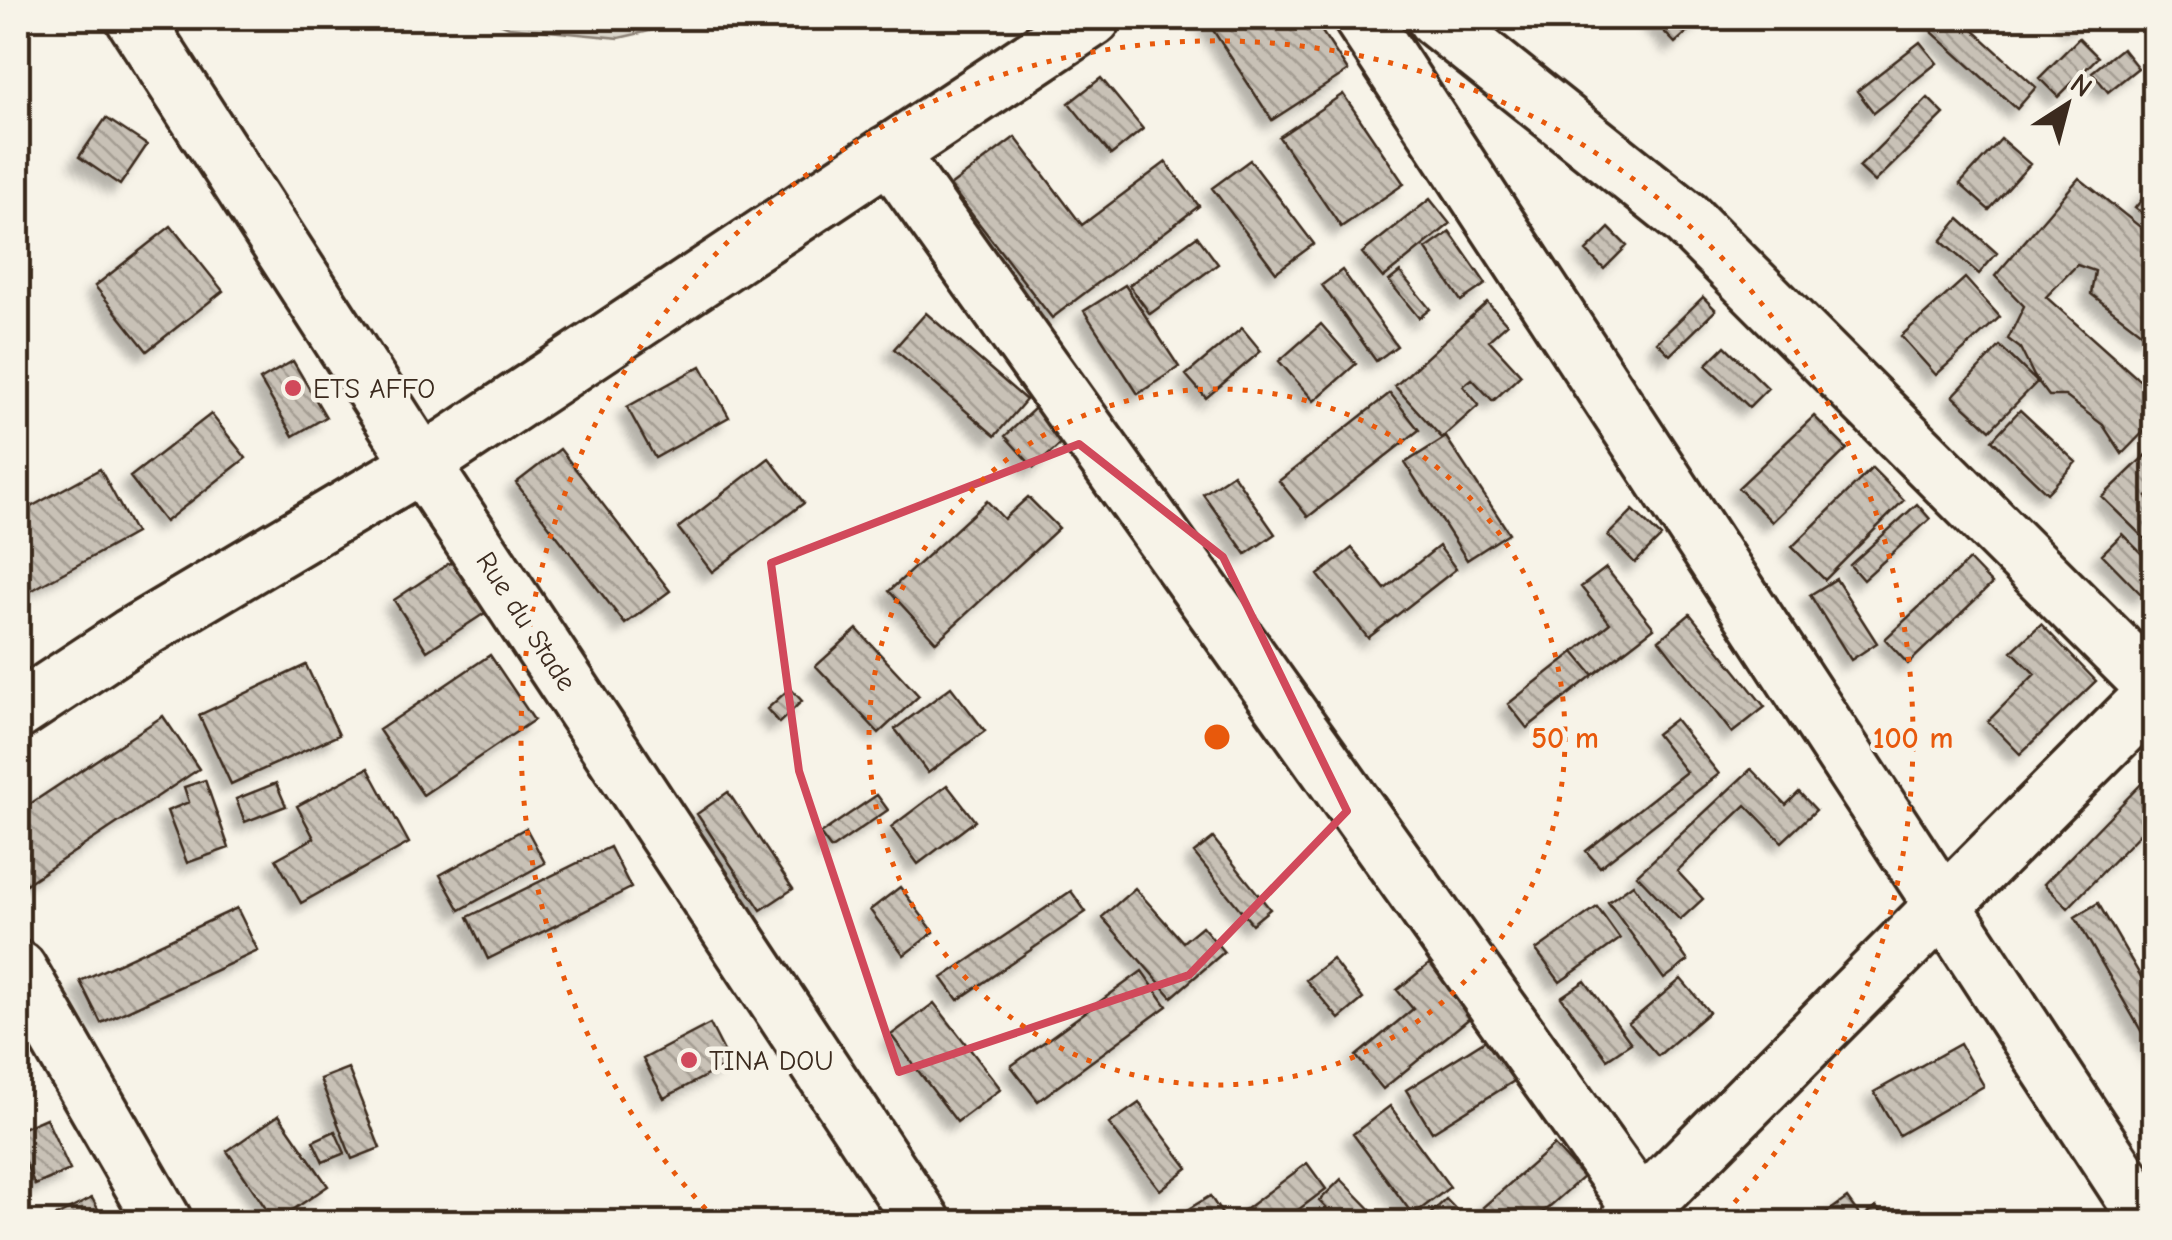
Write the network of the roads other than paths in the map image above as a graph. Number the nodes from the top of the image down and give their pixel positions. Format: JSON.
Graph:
{"nodes":[{"id":1,"x":134,"y":18,"type":"edge"},
{"id":2,"x":1093,"y":18,"type":"edge"},
{"id":3,"x":1362,"y":18,"type":"edge"},
{"id":4,"x":1435,"y":18,"type":"edge"},
{"id":5,"x":889,"y":153,"type":"junction"},
{"id":6,"x":422,"y":464,"type":"junction"},
{"id":7,"x":2154,"y":690,"type":"edge"},
{"id":8,"x":18,"y":711,"type":"edge"},
{"id":9,"x":1940,"y":906,"type":"junction"},
{"id":10,"x":18,"y":968,"type":"edge"},
{"id":11,"x":1640,"y":1218,"type":"edge"},
{"id":12,"x":164,"y":1222,"type":"edge"},
{"id":13,"x":924,"y":1222,"type":"edge"},
{"id":14,"x":2150,"y":1222,"type":"edge"}],
"edges":[{"from":1,"to":6,"type":"street","name":"Rue du Stade"},
{"from":2,"to":5,"type":"street"},
{"from":3,"to":9,"type":"street"},
{"from":4,"to":7,"type":"street"},
{"from":5,"to":6,"type":"street"},
{"from":5,"to":11,"type":"street"},
{"from":6,"to":8,"type":"street"},
{"from":6,"to":13,"type":"street","name":"Rue du Stade"},
{"from":7,"to":9,"type":"street"},
{"from":9,"to":11,"type":"street"},
{"from":9,"to":14,"type":"street"},
{"from":10,"to":12,"type":"street"}]}
